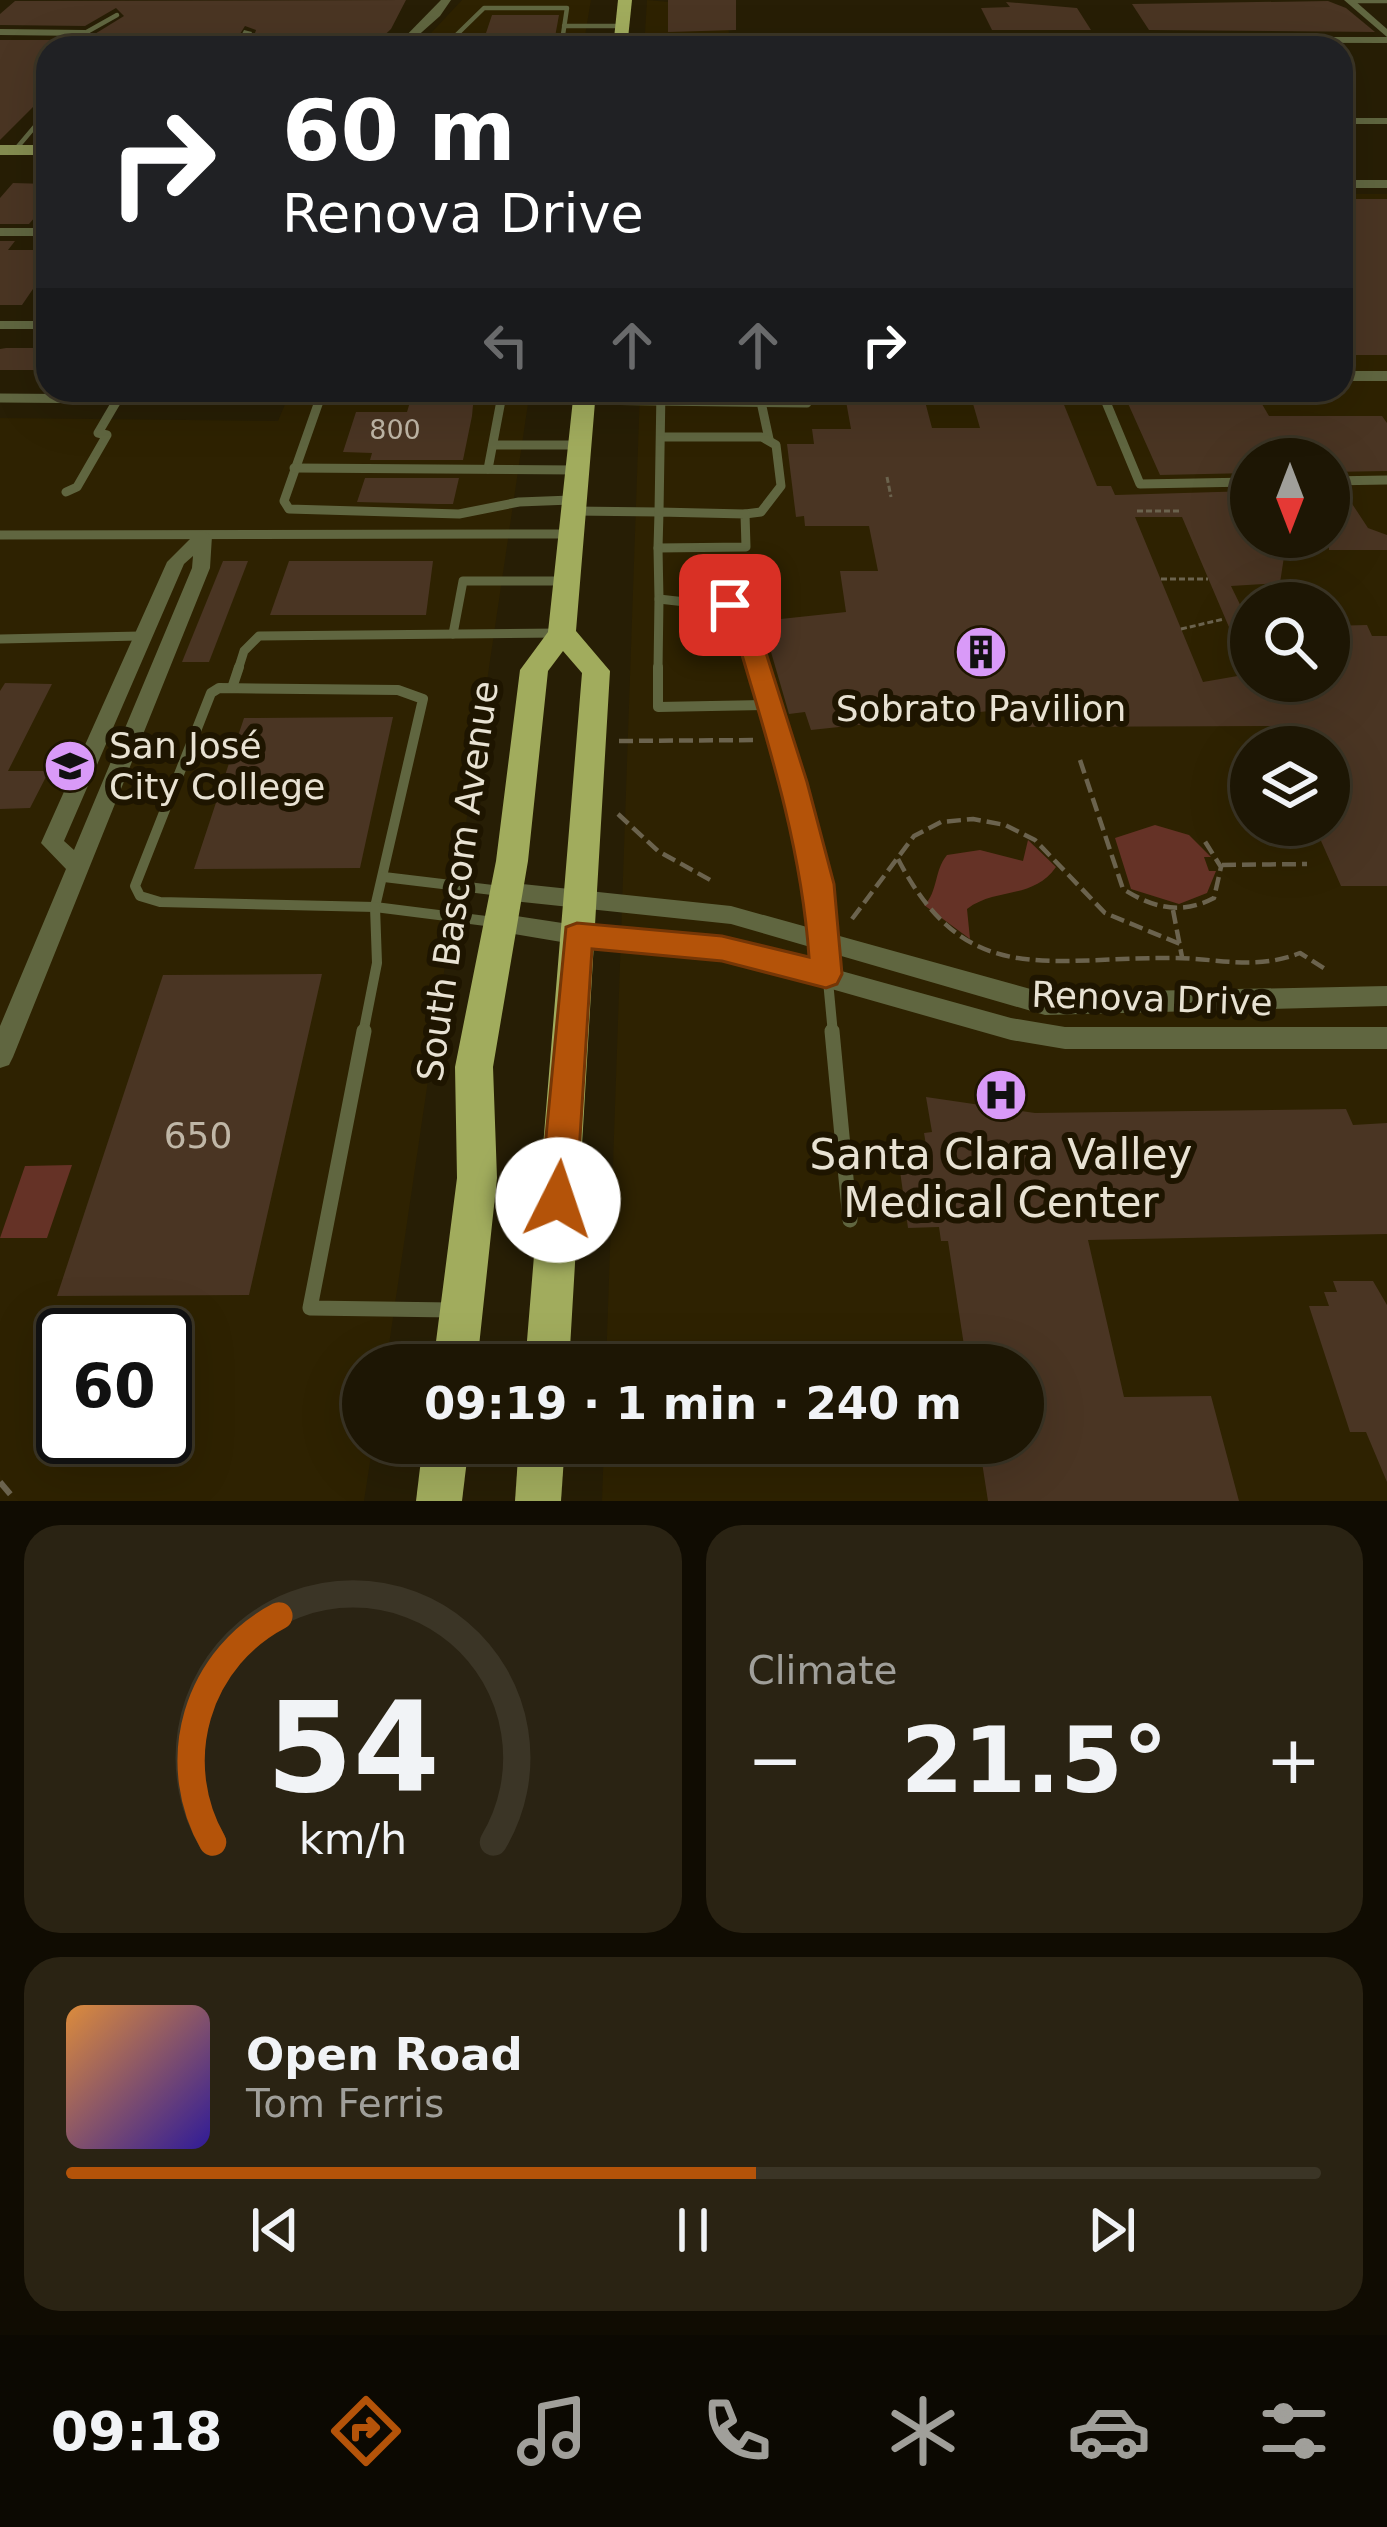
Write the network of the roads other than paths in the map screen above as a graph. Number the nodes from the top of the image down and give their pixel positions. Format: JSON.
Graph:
{"nodes":[{"id":1,"x":446,"y":0,"type":"edge"},
{"id":2,"x":625,"y":0,"type":"edge"},
{"id":3,"x":1349,"y":0,"type":"edge"},
{"id":4,"x":1386,"y":0,"type":"edge"},
{"id":5,"x":117,"y":15,"type":"dead end"},
{"id":6,"x":564,"y":26,"type":"junction"},
{"id":7,"x":0,"y":32,"type":"edge"},
{"id":8,"x":247,"y":32,"type":"dead end"},
{"id":9,"x":85,"y":33,"type":"joint"},
{"id":10,"x":245,"y":36,"type":"edge"},
{"id":11,"x":405,"y":36,"type":"edge"},
{"id":12,"x":455,"y":36,"type":"edge"},
{"id":13,"x":562,"y":36,"type":"edge"},
{"id":14,"x":612,"y":36,"type":"edge"},
{"id":15,"x":621,"y":36,"type":"edge"},
{"id":16,"x":1353,"y":37,"type":"edge"},
{"id":17,"x":1387,"y":37,"type":"edge"},
{"id":18,"x":1353,"y":121,"type":"edge"},
{"id":19,"x":1387,"y":121,"type":"edge"},
{"id":20,"x":36,"y":123,"type":"edge"},
{"id":21,"x":8,"y":150,"type":"edge"},
{"id":22,"x":1353,"y":184,"type":"edge"},
{"id":23,"x":1387,"y":184,"type":"edge"},
{"id":24,"x":0,"y":232,"type":"edge"},
{"id":25,"x":36,"y":232,"type":"edge"},
{"id":26,"x":0,"y":325,"type":"edge"},
{"id":27,"x":36,"y":325,"type":"edge"},
{"id":28,"x":1353,"y":376,"type":"edge"},
{"id":29,"x":1387,"y":376,"type":"edge"},
{"id":30,"x":1353,"y":378,"type":"edge"},
{"id":31,"x":1387,"y":392,"type":"edge"},
{"id":32,"x":0,"y":398,"type":"edge"},
{"id":33,"x":36,"y":398,"type":"edge"},
{"id":34,"x":116,"y":402,"type":"edge"},
{"id":35,"x":319,"y":402,"type":"edge"},
{"id":36,"x":501,"y":402,"type":"edge"},
{"id":37,"x":584,"y":402,"type":"edge"},
{"id":38,"x":661,"y":402,"type":"edge"},
{"id":39,"x":760,"y":402,"type":"joint"},
{"id":40,"x":1106,"y":402,"type":"edge"},
{"id":41,"x":807,"y":403,"type":"dead end"},
{"id":42,"x":661,"y":437,"type":"junction"},
{"id":43,"x":769,"y":439,"type":"junction"},
{"id":44,"x":493,"y":445,"type":"junction"},
{"id":45,"x":579,"y":457,"type":"junction"},
{"id":46,"x":294,"y":468,"type":"junction"},
{"id":47,"x":488,"y":469,"type":"junction"},
{"id":48,"x":1387,"y":480,"type":"edge"},
{"id":49,"x":1350,"y":481,"type":"edge"},
{"id":50,"x":1230,"y":482,"type":"edge"},
{"id":51,"x":66,"y":492,"type":"dead end"},
{"id":52,"x":658,"y":513,"type":"junction"},
{"id":53,"x":745,"y":514,"type":"junction"},
{"id":54,"x":573,"y":515,"type":"junction"},
{"id":55,"x":0,"y":535,"type":"edge"},
{"id":56,"x":203,"y":536,"type":"junction"},
{"id":57,"x":658,"y":548,"type":"junction"},
{"id":58,"x":567,"y":581,"type":"junction"},
{"id":59,"x":659,"y":599,"type":"junction"},
{"id":60,"x":562,"y":633,"type":"junction"},
{"id":61,"x":453,"y":634,"type":"junction"},
{"id":62,"x":140,"y":637,"type":"junction"},
{"id":63,"x":0,"y":639,"type":"edge"},
{"id":64,"x":232,"y":688,"type":"junction"},
{"id":65,"x":771,"y":705,"type":"junction"},
{"id":66,"x":78,"y":867,"type":"junction"},
{"id":67,"x":384,"y":877,"type":"junction"},
{"id":68,"x":374,"y":906,"type":"junction"},
{"id":69,"x":500,"y":906,"type":"junction"},
{"id":70,"x":578,"y":919,"type":"junction"},
{"id":71,"x":825,"y":939,"type":"junction"},
{"id":72,"x":826,"y":974,"type":"junction"},
{"id":73,"x":1387,"y":996,"type":"edge"},
{"id":74,"x":1387,"y":1038,"type":"edge"},
{"id":75,"x":0,"y":1058,"type":"edge"},
{"id":76,"x":850,"y":1220,"type":"dead end"},
{"id":77,"x":461,"y":1310,"type":"junction"},
{"id":78,"x":457,"y":1344,"type":"edge"},
{"id":79,"x":548,"y":1344,"type":"edge"},
{"id":80,"x":443,"y":1464,"type":"edge"},
{"id":81,"x":541,"y":1464,"type":"edge"},
{"id":82,"x":439,"y":1501,"type":"edge"},
{"id":83,"x":538,"y":1501,"type":"edge"}],
"edges":[{"from":1,"to":11,"type":"street"},
{"from":2,"to":15,"type":"main road"},
{"from":3,"to":4,"type":"lane"},
{"from":3,"to":17,"type":"street"},
{"from":5,"to":9,"type":"lane"},
{"from":6,"to":12,"type":"lane"},
{"from":6,"to":13,"type":"lane"},
{"from":6,"to":14,"type":"lane"},
{"from":7,"to":9,"type":"street"},
{"from":8,"to":10,"type":"street"},
{"from":16,"to":17,"type":"street"},
{"from":18,"to":19,"type":"street"},
{"from":20,"to":21,"type":"lane"},
{"from":22,"to":23,"type":"street"},
{"from":24,"to":25,"type":"street"},
{"from":26,"to":27,"type":"street"},
{"from":28,"to":29,"type":"street"},
{"from":30,"to":31,"type":"street"},
{"from":32,"to":33,"type":"lane"},
{"from":34,"to":51,"type":"lane"},
{"from":35,"to":46,"type":"lane"},
{"from":36,"to":44,"type":"lane"},
{"from":37,"to":45,"type":"main road","name":"South Bascom Avenue"},
{"from":38,"to":42,"type":"lane"},
{"from":39,"to":41,"type":"lane"},
{"from":39,"to":43,"type":"lane"},
{"from":40,"to":50,"type":"lane"},
{"from":42,"to":43,"type":"lane"},
{"from":42,"to":52,"type":"lane"},
{"from":43,"to":53,"type":"lane"},
{"from":44,"to":45,"type":"lane"},
{"from":44,"to":47,"type":"lane"},
{"from":45,"to":47,"type":"lane"},
{"from":45,"to":54,"type":"main road","name":"South Bascom Avenue"},
{"from":46,"to":47,"type":"lane"},
{"from":46,"to":54,"type":"lane"},
{"from":48,"to":49,"type":"lane"},
{"from":52,"to":53,"type":"lane"},
{"from":52,"to":54,"type":"lane"},
{"from":52,"to":57,"type":"lane"},
{"from":53,"to":57,"type":"lane"},
{"from":54,"to":56,"type":"lane"},
{"from":54,"to":58,"type":"main road","name":"South Bascom Avenue"},
{"from":55,"to":56,"type":"lane"},
{"from":56,"to":62,"type":"street"},
{"from":56,"to":66,"type":"street"},
{"from":57,"to":59,"type":"lane"},
{"from":58,"to":60,"type":"main road","name":"South Bascom Avenue"},
{"from":58,"to":61,"type":"lane"},
{"from":59,"to":65,"type":"lane"},
{"from":59,"to":65,"type":"lane"},
{"from":60,"to":61,"type":"lane"},
{"from":60,"to":69,"type":"main road","name":"South Bascom Avenue"},
{"from":60,"to":70,"type":"main road"},
{"from":61,"to":64,"type":"lane"},
{"from":62,"to":63,"type":"lane"},
{"from":62,"to":66,"type":"street"},
{"from":64,"to":67,"type":"lane"},
{"from":64,"to":68,"type":"lane"},
{"from":65,"to":71,"type":"lane"},
{"from":66,"to":75,"type":"street"},
{"from":67,"to":68,"type":"lane"},
{"from":67,"to":69,"type":"lane"},
{"from":68,"to":69,"type":"lane"},
{"from":68,"to":77,"type":"lane"},
{"from":69,"to":70,"type":"street","name":"Renova Drive"},
{"from":69,"to":77,"type":"main road","name":"South Bascom Avenue"},
{"from":70,"to":71,"type":"street","name":"Renova Drive"},
{"from":70,"to":72,"type":"street","name":"Renova Drive"},
{"from":70,"to":79,"type":"main road"},
{"from":71,"to":72,"type":"lane"},
{"from":71,"to":73,"type":"street","name":"Renova Drive"},
{"from":72,"to":74,"type":"street","name":"Renova Drive"},
{"from":72,"to":76,"type":"lane"},
{"from":77,"to":78,"type":"main road","name":"South Bascom Avenue"},
{"from":80,"to":82,"type":"main road"},
{"from":81,"to":83,"type":"main road"}]}
